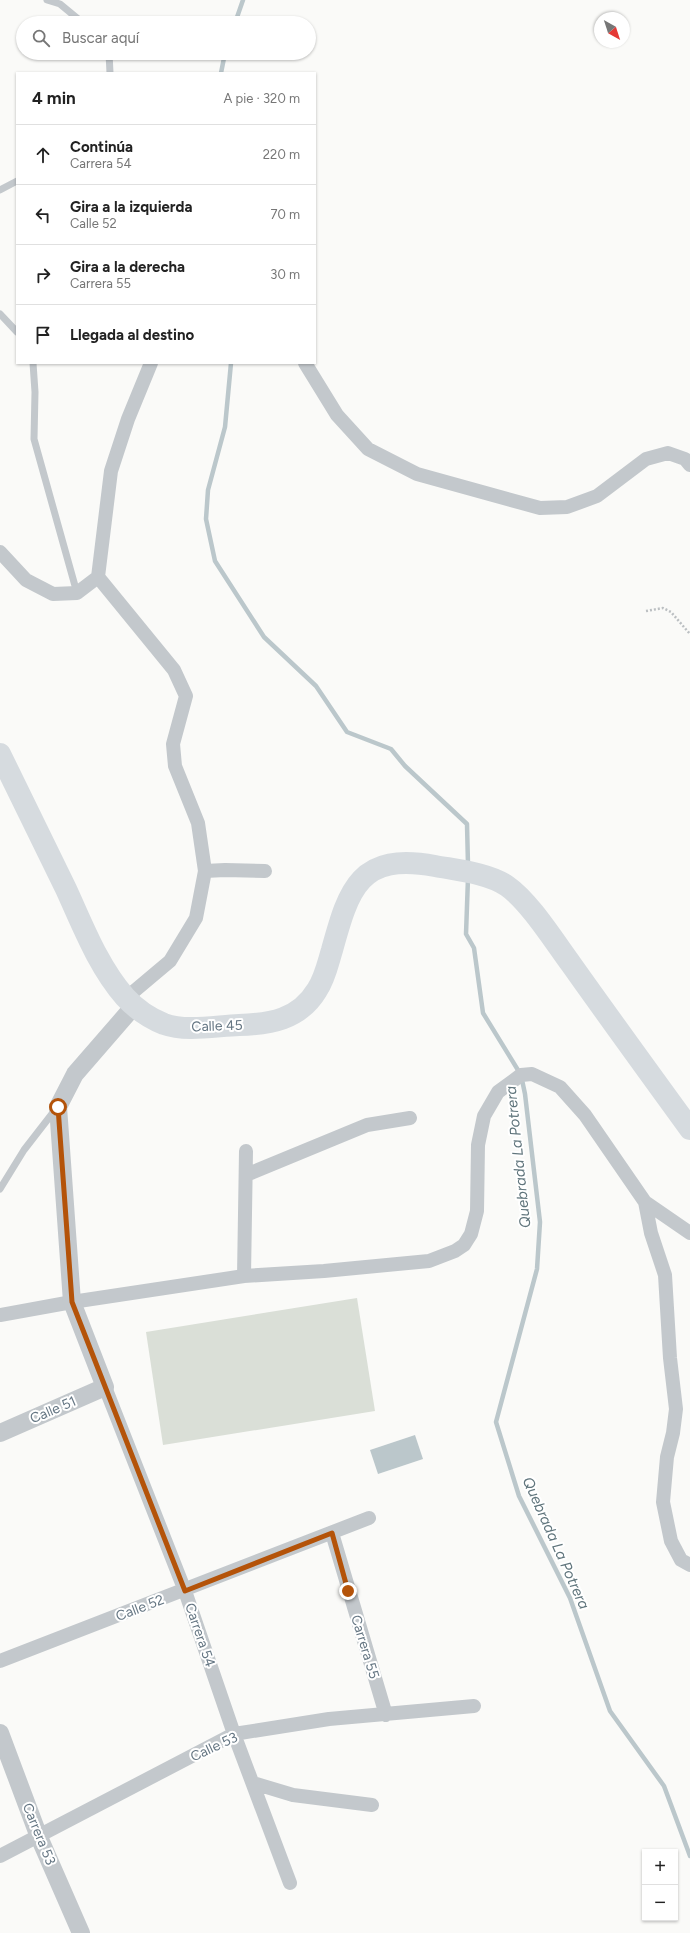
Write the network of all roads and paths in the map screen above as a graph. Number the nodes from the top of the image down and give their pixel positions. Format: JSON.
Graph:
{"nodes":[{"id":1,"x":47,"y":0,"type":"edge"},
{"id":2,"x":75,"y":16,"type":"edge"},
{"id":3,"x":109,"y":60,"type":"edge"},
{"id":4,"x":110,"y":72,"type":"edge"},
{"id":5,"x":16,"y":182,"type":"edge"},
{"id":6,"x":0,"y":190,"type":"edge"},
{"id":7,"x":0,"y":314,"type":"edge"},
{"id":8,"x":16,"y":331,"type":"edge"},
{"id":9,"x":33,"y":364,"type":"edge"},
{"id":10,"x":151,"y":364,"type":"edge"},
{"id":11,"x":306,"y":364,"type":"edge"},
{"id":12,"x":690,"y":465,"type":"edge"},
{"id":13,"x":0,"y":552,"type":"edge"},
{"id":14,"x":98,"y":577,"type":"junction"},
{"id":15,"x":78,"y":593,"type":"junction"},
{"id":16,"x":646,"y":611,"type":"dead end"},
{"id":17,"x":690,"y":634,"type":"edge"},
{"id":18,"x":0,"y":754,"type":"edge"},
{"id":19,"x":205,"y":871,"type":"junction"},
{"id":20,"x":264,"y":871,"type":"dead end"},
{"id":21,"x":130,"y":1002,"type":"junction"},
{"id":22,"x":58,"y":1107,"type":"junction"},
{"id":23,"x":410,"y":1118,"type":"dead end"},
{"id":24,"x":690,"y":1129,"type":"edge"},
{"id":25,"x":246,"y":1151,"type":"dead end"},
{"id":26,"x":246,"y":1175,"type":"junction"},
{"id":27,"x":0,"y":1189,"type":"edge"},
{"id":28,"x":645,"y":1202,"type":"junction"},
{"id":29,"x":690,"y":1233,"type":"edge"},
{"id":30,"x":244,"y":1276,"type":"junction"},
{"id":31,"x":72,"y":1302,"type":"junction"},
{"id":32,"x":0,"y":1315,"type":"edge"},
{"id":33,"x":105,"y":1387,"type":"junction"},
{"id":34,"x":0,"y":1432,"type":"edge"},
{"id":35,"x":369,"y":1518,"type":"dead end"},
{"id":36,"x":332,"y":1533,"type":"junction"},
{"id":37,"x":690,"y":1564,"type":"edge"},
{"id":38,"x":185,"y":1591,"type":"junction"},
{"id":39,"x":0,"y":1661,"type":"edge"},
{"id":40,"x":474,"y":1706,"type":"dead end"},
{"id":41,"x":386,"y":1715,"type":"junction"},
{"id":42,"x":0,"y":1733,"type":"edge"},
{"id":43,"x":234,"y":1734,"type":"junction"},
{"id":44,"x":253,"y":1783,"type":"junction"},
{"id":45,"x":372,"y":1805,"type":"dead end"},
{"id":46,"x":39,"y":1837,"type":"junction"},
{"id":47,"x":0,"y":1856,"type":"edge"},
{"id":48,"x":290,"y":1883,"type":"dead end"},
{"id":49,"x":81,"y":1933,"type":"edge"}],
"edges":[{"from":1,"to":2,"type":"lane"},
{"from":3,"to":4,"type":"lane"},
{"from":5,"to":6,"type":"lane"},
{"from":7,"to":8,"type":"lane"},
{"from":9,"to":15,"type":"lane"},
{"from":10,"to":14,"type":"street"},
{"from":11,"to":12,"type":"street"},
{"from":13,"to":15,"type":"street"},
{"from":14,"to":15,"type":"street"},
{"from":14,"to":19,"type":"street"},
{"from":16,"to":17,"type":"path"},
{"from":18,"to":21,"type":"main road","name":"Calle 45"},
{"from":19,"to":20,"type":"street"},
{"from":19,"to":21,"type":"street"},
{"from":21,"to":22,"type":"street"},
{"from":21,"to":24,"type":"main road","name":"Calle 45"},
{"from":22,"to":27,"type":"lane"},
{"from":22,"to":31,"type":"street","name":"Carrera 54"},
{"from":23,"to":26,"type":"street"},
{"from":25,"to":26,"type":"street"},
{"from":26,"to":30,"type":"street"},
{"from":28,"to":29,"type":"street"},
{"from":28,"to":30,"type":"street"},
{"from":28,"to":37,"type":"street"},
{"from":30,"to":31,"type":"street"},
{"from":31,"to":32,"type":"street"},
{"from":31,"to":33,"type":"street","name":"Carrera 54"},
{"from":33,"to":34,"type":"street","name":"Calle 51"},
{"from":33,"to":38,"type":"street","name":"Carrera 54"},
{"from":35,"to":36,"type":"street","name":"Calle 52"},
{"from":36,"to":38,"type":"street","name":"Calle 52"},
{"from":36,"to":41,"type":"street","name":"Carrera 55"},
{"from":38,"to":39,"type":"street","name":"Calle 52"},
{"from":38,"to":43,"type":"street","name":"Carrera 54"},
{"from":40,"to":41,"type":"street","name":"Calle 53"},
{"from":41,"to":43,"type":"street","name":"Calle 53"},
{"from":42,"to":46,"type":"street","name":"Carrera 53"},
{"from":43,"to":44,"type":"street","name":"Carrera 54"},
{"from":43,"to":46,"type":"street","name":"Calle 53"},
{"from":44,"to":45,"type":"street"},
{"from":44,"to":48,"type":"street","name":"Carrera 54"},
{"from":46,"to":47,"type":"street","name":"Calle 53"},
{"from":46,"to":49,"type":"street","name":"Carrera 53"}]}
